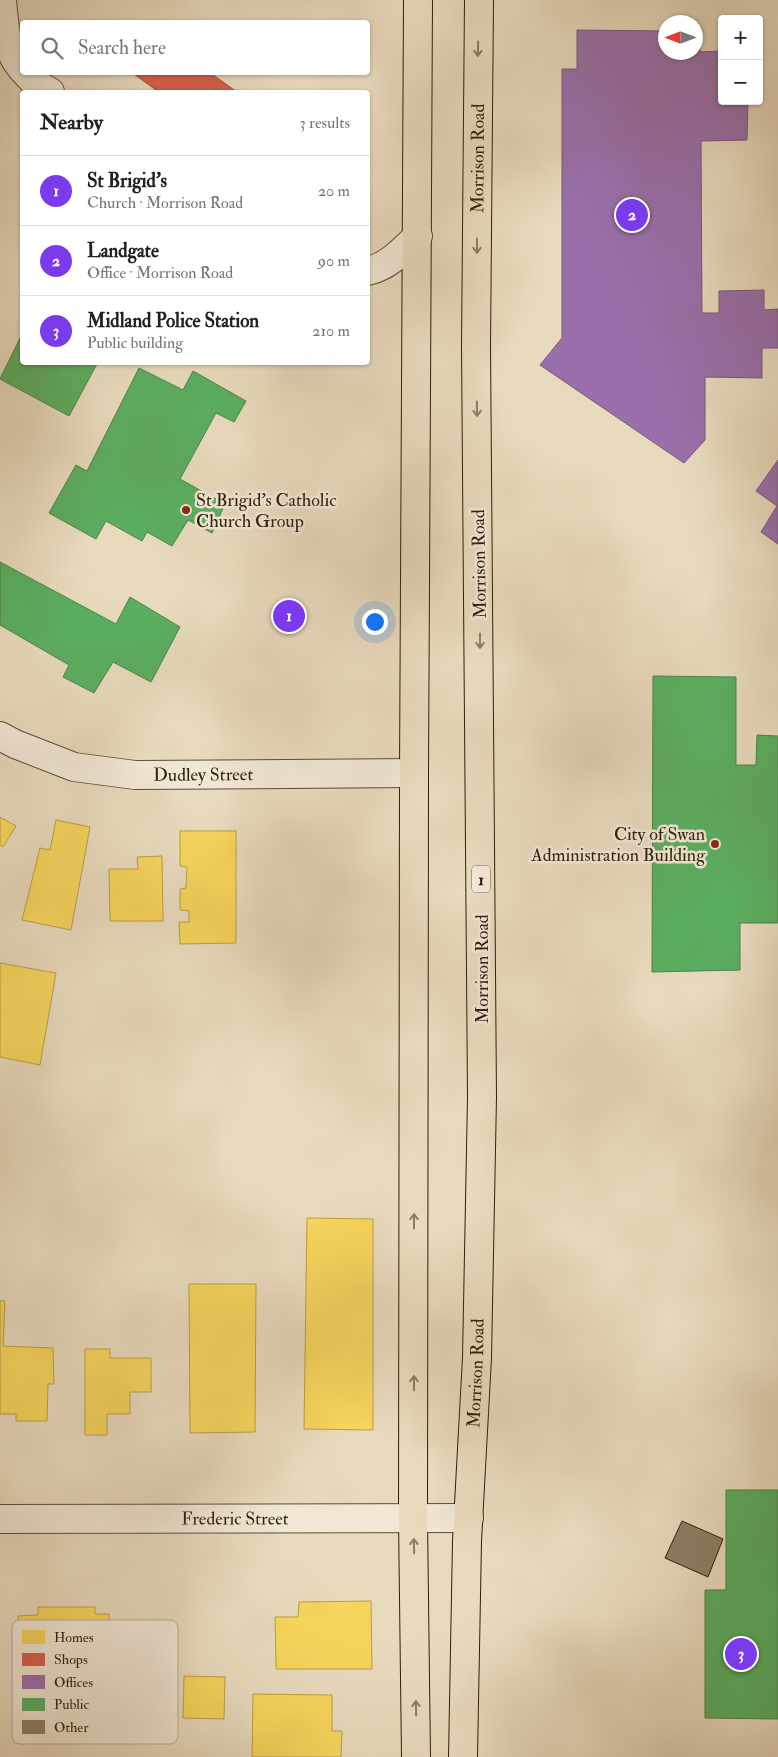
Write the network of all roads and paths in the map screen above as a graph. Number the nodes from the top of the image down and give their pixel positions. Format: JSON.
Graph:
{"nodes":[{"id":1,"x":2,"y":0,"type":"edge"},
{"id":2,"x":418,"y":0,"type":"edge"},
{"id":3,"x":479,"y":0,"type":"edge"},
{"id":4,"x":20,"y":67,"type":"edge"},
{"id":5,"x":28,"y":75,"type":"edge"},
{"id":6,"x":46,"y":90,"type":"edge"},
{"id":7,"x":418,"y":236,"type":"junction"},
{"id":8,"x":370,"y":271,"type":"edge"},
{"id":9,"x":0,"y":736,"type":"edge"},
{"id":10,"x":414,"y":773,"type":"junction"},
{"id":11,"x":469,"y":1518,"type":"junction"},
{"id":12,"x":0,"y":1519,"type":"edge"},
{"id":13,"x":413,"y":1519,"type":"junction"},
{"id":14,"x":416,"y":1757,"type":"edge"},
{"id":15,"x":463,"y":1757,"type":"edge"}],
"edges":[{"from":1,"to":4,"type":"street"},
{"from":2,"to":7,"type":"main road"},
{"from":3,"to":11,"type":"main road","name":"Morrison Road","number":"1","one_way":true},
{"from":5,"to":6,"type":"street"},
{"from":7,"to":8,"type":"street"},
{"from":7,"to":10,"type":"main road"},
{"from":9,"to":10,"type":"street","name":"Dudley Street"},
{"from":13,"to":10,"type":"main road","one_way":true},
{"from":11,"to":13,"type":"street","name":"Frederic Street"},
{"from":11,"to":15,"type":"main road","name":"Morrison Road","number":"1"},
{"from":12,"to":13,"type":"street","name":"Frederic Street"},
{"from":14,"to":13,"type":"main road","one_way":true}]}
